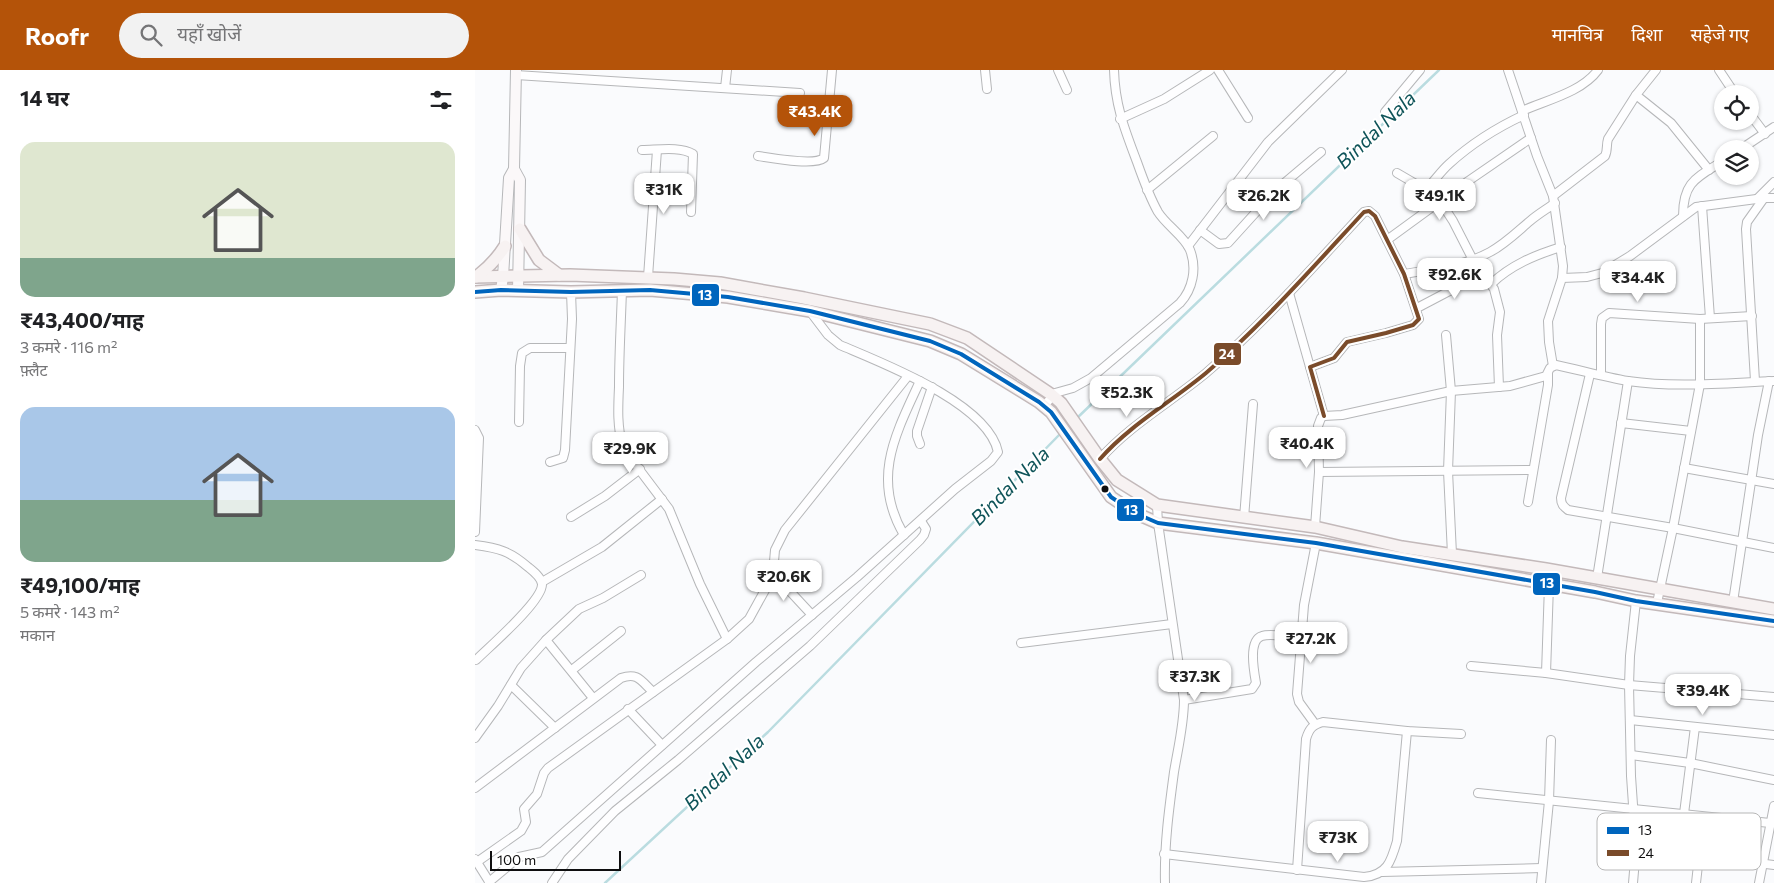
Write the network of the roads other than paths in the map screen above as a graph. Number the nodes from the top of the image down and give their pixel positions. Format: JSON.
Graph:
{"nodes":[{"id":1,"x":727,"y":70,"type":"edge"},
{"id":2,"x":832,"y":70,"type":"edge"},
{"id":3,"x":985,"y":70,"type":"edge"},
{"id":4,"x":1058,"y":70,"type":"edge"},
{"id":5,"x":1114,"y":70,"type":"edge"},
{"id":6,"x":1210,"y":70,"type":"edge"},
{"id":7,"x":1218,"y":70,"type":"edge"},
{"id":8,"x":1342,"y":70,"type":"edge"},
{"id":9,"x":1420,"y":70,"type":"edge"},
{"id":10,"x":1508,"y":70,"type":"edge"},
{"id":11,"x":1598,"y":70,"type":"edge"},
{"id":12,"x":1656,"y":70,"type":"edge"},
{"id":13,"x":1719,"y":70,"type":"edge"},
{"id":14,"x":516,"y":72,"type":"edge"},
{"id":15,"x":1729,"y":85,"type":"edge"},
{"id":16,"x":725,"y":88,"type":"junction"},
{"id":17,"x":987,"y":89,"type":"dead end"},
{"id":18,"x":1067,"y":90,"type":"dead end"},
{"id":19,"x":800,"y":93,"type":"dead end"},
{"id":20,"x":1637,"y":95,"type":"junction"},
{"id":21,"x":1385,"y":112,"type":"dead end"},
{"id":22,"x":1523,"y":113,"type":"junction"},
{"id":23,"x":1248,"y":118,"type":"dead end"},
{"id":24,"x":1120,"y":119,"type":"junction"},
{"id":25,"x":1759,"y":126,"type":"edge"},
{"id":26,"x":1774,"y":127,"type":"edge"},
{"id":27,"x":1765,"y":134,"type":"junction"},
{"id":28,"x":1213,"y":136,"type":"dead end"},
{"id":29,"x":1531,"y":138,"type":"junction"},
{"id":30,"x":1755,"y":140,"type":"edge"},
{"id":31,"x":642,"y":150,"type":"dead end"},
{"id":32,"x":657,"y":150,"type":"junction"},
{"id":33,"x":1321,"y":152,"type":"dead end"},
{"id":34,"x":758,"y":156,"type":"dead end"},
{"id":35,"x":1714,"y":167,"type":"edge"},
{"id":36,"x":514,"y":170,"type":"junction"},
{"id":37,"x":1709,"y":170,"type":"junction"},
{"id":38,"x":1397,"y":173,"type":"dead end"},
{"id":39,"x":1774,"y":182,"type":"edge"},
{"id":40,"x":1147,"y":190,"type":"junction"},
{"id":41,"x":1425,"y":190,"type":"junction"},
{"id":42,"x":1774,"y":198,"type":"edge"},
{"id":43,"x":1761,"y":199,"type":"junction"},
{"id":44,"x":1554,"y":200,"type":"junction"},
{"id":45,"x":1440,"y":201,"type":"junction"},
{"id":46,"x":1702,"y":206,"type":"junction"},
{"id":47,"x":691,"y":212,"type":"dead end"},
{"id":48,"x":1683,"y":216,"type":"junction"},
{"id":49,"x":520,"y":229,"type":"junction"},
{"id":50,"x":1200,"y":230,"type":"junction"},
{"id":51,"x":1387,"y":240,"type":"junction"},
{"id":52,"x":505,"y":246,"type":"junction"},
{"id":53,"x":1188,"y":246,"type":"junction"},
{"id":54,"x":1561,"y":248,"type":"junction"},
{"id":55,"x":1473,"y":260,"type":"junction"},
{"id":56,"x":1480,"y":270,"type":"junction"},
{"id":57,"x":1404,"y":274,"type":"junction"},
{"id":58,"x":559,"y":276,"type":"junction"},
{"id":59,"x":475,"y":277,"type":"edge"},
{"id":60,"x":503,"y":277,"type":"junction"},
{"id":61,"x":519,"y":277,"type":"junction"},
{"id":62,"x":648,"y":277,"type":"junction"},
{"id":63,"x":1562,"y":278,"type":"junction"},
{"id":64,"x":1491,"y":284,"type":"junction"},
{"id":65,"x":501,"y":290,"type":"junction"},
{"id":66,"x":622,"y":290,"type":"junction"},
{"id":67,"x":518,"y":291,"type":"junction"},
{"id":68,"x":475,"y":292,"type":"edge"},
{"id":69,"x":571,"y":292,"type":"junction"},
{"id":70,"x":1289,"y":293,"type":"junction"},
{"id":71,"x":804,"y":298,"type":"junction"},
{"id":72,"x":1417,"y":308,"type":"junction"},
{"id":73,"x":809,"y":311,"type":"junction"},
{"id":74,"x":1752,"y":316,"type":"junction"},
{"id":75,"x":1711,"y":318,"type":"junction"},
{"id":76,"x":1700,"y":319,"type":"junction"},
{"id":77,"x":1446,"y":335,"type":"dead end"},
{"id":78,"x":569,"y":348,"type":"junction"},
{"id":79,"x":1310,"y":366,"type":"junction"},
{"id":80,"x":1553,"y":366,"type":"junction"},
{"id":81,"x":1548,"y":374,"type":"junction"},
{"id":82,"x":1590,"y":374,"type":"junction"},
{"id":83,"x":908,"y":376,"type":"junction"},
{"id":84,"x":1601,"y":376,"type":"junction"},
{"id":85,"x":920,"y":381,"type":"junction"},
{"id":86,"x":1629,"y":381,"type":"junction"},
{"id":87,"x":1755,"y":381,"type":"junction"},
{"id":88,"x":1772,"y":381,"type":"edge"},
{"id":89,"x":1699,"y":384,"type":"junction"},
{"id":90,"x":932,"y":387,"type":"junction"},
{"id":91,"x":1499,"y":387,"type":"junction"},
{"id":92,"x":1451,"y":391,"type":"junction"},
{"id":93,"x":1057,"y":399,"type":"junction"},
{"id":94,"x":1253,"y":404,"type":"dead end"},
{"id":95,"x":1047,"y":409,"type":"junction"},
{"id":96,"x":1324,"y":416,"type":"junction"},
{"id":97,"x":519,"y":422,"type":"dead end"},
{"id":98,"x":1621,"y":422,"type":"junction"},
{"id":99,"x":475,"y":430,"type":"edge"},
{"id":100,"x":1691,"y":431,"type":"junction"},
{"id":101,"x":920,"y":444,"type":"dead end"},
{"id":102,"x":550,"y":462,"type":"dead end"},
{"id":103,"x":1095,"y":462,"type":"junction"},
{"id":104,"x":1684,"y":468,"type":"junction"},
{"id":105,"x":640,"y":469,"type":"junction"},
{"id":106,"x":1533,"y":470,"type":"junction"},
{"id":107,"x":1448,"y":471,"type":"junction"},
{"id":108,"x":1319,"y":472,"type":"junction"},
{"id":109,"x":1751,"y":481,"type":"junction"},
{"id":110,"x":1774,"y":484,"type":"edge"},
{"id":111,"x":662,"y":499,"type":"junction"},
{"id":112,"x":476,"y":502,"type":"edge"},
{"id":113,"x":1528,"y":502,"type":"dead end"},
{"id":114,"x":1157,"y":505,"type":"junction"},
{"id":115,"x":1607,"y":516,"type":"junction"},
{"id":116,"x":571,"y":517,"type":"dead end"},
{"id":117,"x":1244,"y":518,"type":"junction"},
{"id":118,"x":921,"y":520,"type":"junction"},
{"id":119,"x":1158,"y":524,"type":"junction"},
{"id":120,"x":1315,"y":527,"type":"junction"},
{"id":121,"x":1673,"y":528,"type":"junction"},
{"id":122,"x":475,"y":532,"type":"edge"},
{"id":123,"x":904,"y":536,"type":"junction"},
{"id":124,"x":1743,"y":542,"type":"junction"},
{"id":125,"x":1316,"y":543,"type":"junction"},
{"id":126,"x":475,"y":545,"type":"edge"},
{"id":127,"x":1774,"y":548,"type":"edge"},
{"id":128,"x":1452,"y":554,"type":"junction"},
{"id":129,"x":773,"y":573,"type":"junction"},
{"id":130,"x":641,"y":575,"type":"dead end"},
{"id":131,"x":1597,"y":578,"type":"junction"},
{"id":132,"x":542,"y":582,"type":"junction"},
{"id":133,"x":1549,"y":585,"type":"junction"},
{"id":134,"x":1661,"y":589,"type":"junction"},
{"id":135,"x":1636,"y":601,"type":"junction"},
{"id":136,"x":1733,"y":602,"type":"junction"},
{"id":137,"x":1657,"y":603,"type":"junction"},
{"id":138,"x":1774,"y":609,"type":"edge"},
{"id":139,"x":812,"y":615,"type":"junction"},
{"id":140,"x":1774,"y":621,"type":"edge"},
{"id":141,"x":1172,"y":624,"type":"junction"},
{"id":142,"x":621,"y":631,"type":"dead end"},
{"id":143,"x":1301,"y":638,"type":"junction"},
{"id":144,"x":727,"y":639,"type":"junction"},
{"id":145,"x":546,"y":640,"type":"junction"},
{"id":146,"x":1021,"y":642,"type":"dead end"},
{"id":147,"x":476,"y":660,"type":"edge"},
{"id":148,"x":1471,"y":666,"type":"dead end"},
{"id":149,"x":572,"y":670,"type":"junction"},
{"id":150,"x":1546,"y":673,"type":"junction"},
{"id":151,"x":511,"y":685,"type":"junction"},
{"id":152,"x":1629,"y":685,"type":"junction"},
{"id":153,"x":653,"y":692,"type":"junction"},
{"id":154,"x":1774,"y":697,"type":"edge"},
{"id":155,"x":593,"y":698,"type":"junction"},
{"id":156,"x":1184,"y":700,"type":"junction"},
{"id":157,"x":628,"y":709,"type":"junction"},
{"id":158,"x":1630,"y":720,"type":"junction"},
{"id":159,"x":1315,"y":724,"type":"junction"},
{"id":160,"x":1695,"y":727,"type":"junction"},
{"id":161,"x":555,"y":728,"type":"junction"},
{"id":162,"x":1407,"y":731,"type":"junction"},
{"id":163,"x":1461,"y":734,"type":"dead end"},
{"id":164,"x":1774,"y":735,"type":"edge"},
{"id":165,"x":475,"y":738,"type":"edge"},
{"id":166,"x":1551,"y":740,"type":"dead end"},
{"id":167,"x":662,"y":745,"type":"junction"},
{"id":168,"x":1631,"y":755,"type":"junction"},
{"id":169,"x":1690,"y":763,"type":"junction"},
{"id":170,"x":1774,"y":780,"type":"edge"},
{"id":171,"x":475,"y":788,"type":"edge"},
{"id":172,"x":1478,"y":793,"type":"dead end"},
{"id":173,"x":1549,"y":801,"type":"junction"},
{"id":174,"x":1774,"y":806,"type":"edge"},
{"id":175,"x":1634,"y":808,"type":"junction"},
{"id":176,"x":1634,"y":813,"type":"edge"},
{"id":177,"x":1675,"y":813,"type":"edge"},
{"id":178,"x":1683,"y":813,"type":"edge"},
{"id":179,"x":1761,"y":822,"type":"edge"},
{"id":180,"x":1770,"y":823,"type":"junction"},
{"id":181,"x":1164,"y":854,"type":"junction"},
{"id":182,"x":476,"y":860,"type":"edge"},
{"id":183,"x":1762,"y":864,"type":"junction"},
{"id":184,"x":1774,"y":865,"type":"edge"},
{"id":185,"x":1542,"y":868,"type":"junction"},
{"id":186,"x":1297,"y":870,"type":"junction"},
{"id":187,"x":1634,"y":870,"type":"edge"},
{"id":188,"x":1697,"y":870,"type":"edge"},
{"id":189,"x":1383,"y":872,"type":"junction"},
{"id":190,"x":489,"y":882,"type":"edge"},
{"id":191,"x":553,"y":883,"type":"edge"},
{"id":192,"x":1165,"y":883,"type":"edge"},
{"id":193,"x":1541,"y":883,"type":"edge"},
{"id":194,"x":1633,"y":883,"type":"edge"},
{"id":195,"x":1696,"y":883,"type":"edge"},
{"id":196,"x":1759,"y":883,"type":"edge"}],
"edges":[{"from":1,"to":16,"type":"street"},
{"from":2,"to":34,"type":"street"},
{"from":3,"to":17,"type":"street"},
{"from":4,"to":18,"type":"street"},
{"from":5,"to":24,"type":"street"},
{"from":6,"to":24,"type":"street"},
{"from":7,"to":23,"type":"street"},
{"from":8,"to":50,"type":"street"},
{"from":9,"to":21,"type":"street"},
{"from":10,"to":22,"type":"street"},
{"from":11,"to":22,"type":"street"},
{"from":12,"to":20,"type":"street"},
{"from":13,"to":15,"type":"street"},
{"from":14,"to":16,"type":"street"},
{"from":14,"to":36,"type":"street"},
{"from":16,"to":19,"type":"street"},
{"from":20,"to":37,"type":"street"},
{"from":20,"to":44,"type":"street"},
{"from":22,"to":29,"type":"street"},
{"from":22,"to":41,"type":"street"},
{"from":24,"to":40,"type":"street"},
{"from":25,"to":27,"type":"street"},
{"from":26,"to":27,"type":"street"},
{"from":27,"to":30,"type":"street"},
{"from":28,"to":40,"type":"street"},
{"from":29,"to":44,"type":"street"},
{"from":29,"to":45,"type":"street"},
{"from":31,"to":32,"type":"street"},
{"from":32,"to":47,"type":"street"},
{"from":32,"to":62,"type":"street"},
{"from":33,"to":50,"type":"street"},
{"from":35,"to":37,"type":"street"},
{"from":36,"to":49,"type":"street"},
{"from":36,"to":52,"type":"street"},
{"from":37,"to":48,"type":"street"},
{"from":38,"to":41,"type":"street"},
{"from":39,"to":43,"type":"street"},
{"from":40,"to":53,"type":"street"},
{"from":41,"to":45,"type":"street"},
{"from":42,"to":43,"type":"street"},
{"from":43,"to":46,"type":"street"},
{"from":43,"to":74,"type":"street"},
{"from":44,"to":54,"type":"street"},
{"from":44,"to":55,"type":"street"},
{"from":45,"to":51,"type":"street"},
{"from":45,"to":55,"type":"street"},
{"from":46,"to":48,"type":"street"},
{"from":46,"to":75,"type":"street"},
{"from":48,"to":63,"type":"street"},
{"from":49,"to":58,"type":"main road"},
{"from":49,"to":61,"type":"street"},
{"from":50,"to":53,"type":"street"},
{"from":51,"to":57,"type":"street"},
{"from":51,"to":70,"type":"street"},
{"from":52,"to":59,"type":"main road"},
{"from":52,"to":60,"type":"street"},
{"from":53,"to":93,"type":"street"},
{"from":54,"to":63,"type":"street"},
{"from":54,"to":64,"type":"street"},
{"from":55,"to":56,"type":"street"},
{"from":55,"to":57,"type":"street"},
{"from":56,"to":64,"type":"street"},
{"from":56,"to":72,"type":"street"},
{"from":57,"to":72,"type":"street"},
{"from":58,"to":61,"type":"main road"},
{"from":58,"to":62,"type":"main road"},
{"from":59,"to":60,"type":"main road"},
{"from":60,"to":61,"type":"main road"},
{"from":60,"to":65,"type":"street"},
{"from":61,"to":67,"type":"street"},
{"from":62,"to":71,"type":"main road"},
{"from":63,"to":80,"type":"street"},
{"from":64,"to":91,"type":"street"},
{"from":65,"to":67,"type":"main road"},
{"from":65,"to":68,"type":"main road"},
{"from":66,"to":69,"type":"main road"},
{"from":66,"to":73,"type":"main road"},
{"from":66,"to":105,"type":"street"},
{"from":67,"to":69,"type":"main road"},
{"from":69,"to":78,"type":"street"},
{"from":70,"to":79,"type":"street"},
{"from":70,"to":103,"type":"street"},
{"from":71,"to":73,"type":"street"},
{"from":71,"to":93,"type":"main road"},
{"from":72,"to":79,"type":"street"},
{"from":73,"to":83,"type":"street"},
{"from":73,"to":95,"type":"main road"},
{"from":74,"to":75,"type":"street"},
{"from":74,"to":87,"type":"street"},
{"from":75,"to":76,"type":"street"},
{"from":76,"to":84,"type":"street"},
{"from":76,"to":89,"type":"street"},
{"from":77,"to":92,"type":"street"},
{"from":78,"to":97,"type":"street"},
{"from":78,"to":102,"type":"street"},
{"from":79,"to":96,"type":"street"},
{"from":80,"to":81,"type":"street"},
{"from":80,"to":82,"type":"street"},
{"from":81,"to":91,"type":"street"},
{"from":81,"to":106,"type":"street"},
{"from":82,"to":84,"type":"street"},
{"from":82,"to":115,"type":"street"},
{"from":83,"to":85,"type":"street"},
{"from":83,"to":129,"type":"street"},
{"from":84,"to":86,"type":"street"},
{"from":85,"to":90,"type":"street"},
{"from":85,"to":123,"type":"street"},
{"from":86,"to":89,"type":"street"},
{"from":86,"to":98,"type":"street"},
{"from":87,"to":88,"type":"street"},
{"from":87,"to":89,"type":"street"},
{"from":88,"to":109,"type":"street"},
{"from":89,"to":100,"type":"street"},
{"from":90,"to":101,"type":"street"},
{"from":90,"to":118,"type":"street"},
{"from":91,"to":92,"type":"street"},
{"from":92,"to":96,"type":"street"},
{"from":92,"to":107,"type":"street"},
{"from":93,"to":95,"type":"street"},
{"from":93,"to":103,"type":"main road"},
{"from":94,"to":117,"type":"street"},
{"from":95,"to":103,"type":"main road"},
{"from":96,"to":108,"type":"street"},
{"from":98,"to":100,"type":"street"},
{"from":98,"to":115,"type":"street"},
{"from":99,"to":112,"type":"street"},
{"from":100,"to":104,"type":"street"},
{"from":103,"to":114,"type":"main road"},
{"from":103,"to":119,"type":"main road"},
{"from":104,"to":109,"type":"street"},
{"from":104,"to":121,"type":"street"},
{"from":105,"to":111,"type":"street"},
{"from":105,"to":116,"type":"street"},
{"from":106,"to":107,"type":"street"},
{"from":106,"to":113,"type":"street"},
{"from":107,"to":108,"type":"street"},
{"from":107,"to":128,"type":"street"},
{"from":108,"to":120,"type":"street"},
{"from":109,"to":110,"type":"street"},
{"from":109,"to":124,"type":"street"},
{"from":111,"to":132,"type":"street"},
{"from":111,"to":144,"type":"street"},
{"from":112,"to":122,"type":"street"},
{"from":114,"to":117,"type":"main road"},
{"from":114,"to":119,"type":"street"},
{"from":115,"to":121,"type":"street"},
{"from":115,"to":131,"type":"street"},
{"from":117,"to":120,"type":"main road"},
{"from":118,"to":123,"type":"street"},
{"from":118,"to":191,"type":"street"},
{"from":119,"to":125,"type":"main road"},
{"from":119,"to":141,"type":"street"},
{"from":120,"to":128,"type":"main road"},
{"from":121,"to":124,"type":"street"},
{"from":121,"to":134,"type":"street"},
{"from":123,"to":139,"type":"street"},
{"from":124,"to":127,"type":"street"},
{"from":124,"to":136,"type":"street"},
{"from":125,"to":133,"type":"main road"},
{"from":125,"to":143,"type":"street"},
{"from":126,"to":132,"type":"street"},
{"from":128,"to":131,"type":"main road"},
{"from":129,"to":139,"type":"street"},
{"from":129,"to":144,"type":"street"},
{"from":130,"to":145,"type":"street"},
{"from":131,"to":134,"type":"main road"},
{"from":132,"to":147,"type":"street"},
{"from":133,"to":135,"type":"main road"},
{"from":133,"to":150,"type":"street"},
{"from":134,"to":136,"type":"main road"},
{"from":134,"to":137,"type":"street"},
{"from":135,"to":137,"type":"main road"},
{"from":135,"to":152,"type":"street"},
{"from":136,"to":138,"type":"main road"},
{"from":137,"to":140,"type":"main road"},
{"from":139,"to":167,"type":"street"},
{"from":141,"to":146,"type":"street"},
{"from":141,"to":156,"type":"street"},
{"from":142,"to":149,"type":"street"},
{"from":143,"to":156,"type":"street"},
{"from":143,"to":159,"type":"street"},
{"from":144,"to":153,"type":"street"},
{"from":145,"to":149,"type":"street"},
{"from":145,"to":151,"type":"street"},
{"from":148,"to":150,"type":"street"},
{"from":149,"to":155,"type":"street"},
{"from":150,"to":152,"type":"street"},
{"from":151,"to":161,"type":"street"},
{"from":151,"to":165,"type":"street"},
{"from":152,"to":154,"type":"street"},
{"from":152,"to":158,"type":"street"},
{"from":153,"to":155,"type":"street"},
{"from":153,"to":157,"type":"street"},
{"from":155,"to":161,"type":"street"},
{"from":156,"to":181,"type":"street"},
{"from":157,"to":167,"type":"street"},
{"from":157,"to":182,"type":"street"},
{"from":158,"to":160,"type":"street"},
{"from":158,"to":168,"type":"street"},
{"from":159,"to":162,"type":"street"},
{"from":159,"to":186,"type":"street"},
{"from":160,"to":164,"type":"street"},
{"from":160,"to":169,"type":"street"},
{"from":161,"to":171,"type":"street"},
{"from":162,"to":163,"type":"street"},
{"from":162,"to":189,"type":"street"},
{"from":166,"to":173,"type":"street"},
{"from":167,"to":190,"type":"street"},
{"from":168,"to":169,"type":"street"},
{"from":168,"to":175,"type":"street"},
{"from":169,"to":170,"type":"street"},
{"from":169,"to":178,"type":"street"},
{"from":172,"to":173,"type":"street"},
{"from":173,"to":175,"type":"street"},
{"from":173,"to":185,"type":"street"},
{"from":174,"to":180,"type":"street"},
{"from":175,"to":176,"type":"street"},
{"from":175,"to":177,"type":"street"},
{"from":179,"to":180,"type":"street"},
{"from":180,"to":183,"type":"street"},
{"from":181,"to":186,"type":"street"},
{"from":181,"to":192,"type":"street"},
{"from":182,"to":190,"type":"street"},
{"from":183,"to":184,"type":"street"},
{"from":183,"to":196,"type":"street"},
{"from":185,"to":189,"type":"street"},
{"from":185,"to":193,"type":"street"},
{"from":186,"to":189,"type":"street"},
{"from":187,"to":194,"type":"street"},
{"from":188,"to":195,"type":"street"}]}
